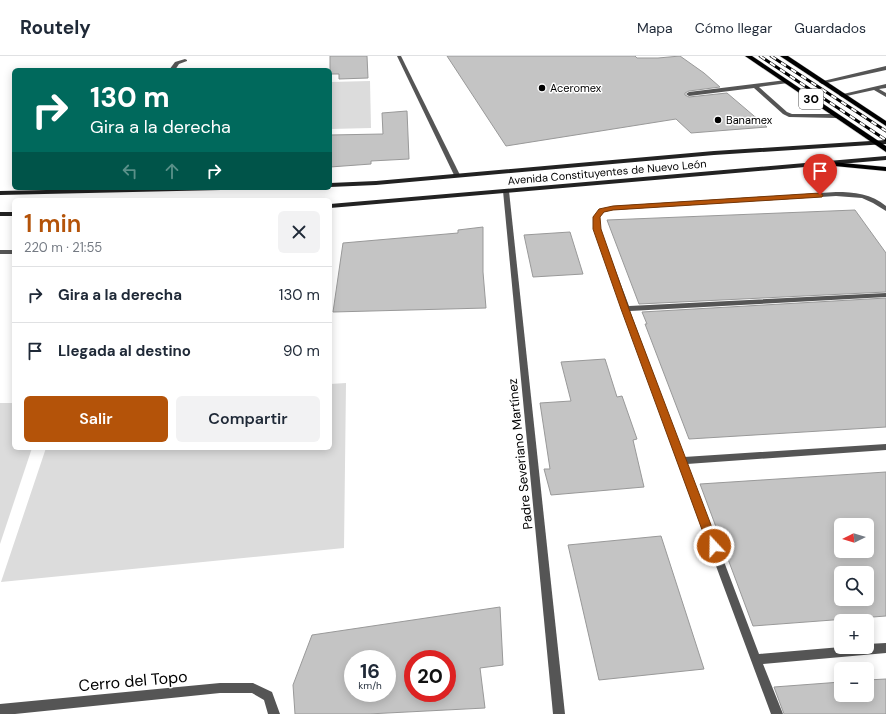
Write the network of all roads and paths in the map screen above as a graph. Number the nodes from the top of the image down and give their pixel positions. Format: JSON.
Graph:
{"nodes":[{"id":1,"x":399,"y":56,"type":"edge"},
{"id":2,"x":748,"y":56,"type":"edge"},
{"id":3,"x":783,"y":56,"type":"edge"},
{"id":4,"x":185,"y":60,"type":"dead end"},
{"id":5,"x":173,"y":68,"type":"edge"},
{"id":6,"x":886,"y":68,"type":"edge"},
{"id":7,"x":786,"y":82,"type":"junction"},
{"id":8,"x":822,"y":82,"type":"junction"},
{"id":9,"x":754,"y":85,"type":"junction"},
{"id":10,"x":886,"y":86,"type":"edge"},
{"id":11,"x":874,"y":88,"type":"junction"},
{"id":12,"x":689,"y":94,"type":"dead end"},
{"id":13,"x":842,"y":95,"type":"junction"},
{"id":14,"x":886,"y":96,"type":"edge"},
{"id":15,"x":861,"y":107,"type":"junction"},
{"id":16,"x":836,"y":116,"type":"junction"},
{"id":17,"x":886,"y":117,"type":"edge"},
{"id":18,"x":886,"y":124,"type":"edge"},
{"id":19,"x":874,"y":142,"type":"junction"},
{"id":20,"x":886,"y":142,"type":"edge"},
{"id":21,"x":886,"y":150,"type":"edge"},
{"id":22,"x":886,"y":158,"type":"edge"},
{"id":23,"x":824,"y":163,"type":"junction"},
{"id":24,"x":886,"y":169,"type":"edge"},
{"id":25,"x":457,"y":175,"type":"junction"},
{"id":26,"x":332,"y":185,"type":"edge"},
{"id":27,"x":102,"y":190,"type":"edge"},
{"id":28,"x":506,"y":191,"type":"junction"},
{"id":29,"x":48,"y":192,"type":"junction"},
{"id":30,"x":0,"y":193,"type":"edge"},
{"id":31,"x":0,"y":197,"type":"edge"},
{"id":32,"x":332,"y":206,"type":"edge"},
{"id":33,"x":886,"y":209,"type":"edge"},
{"id":34,"x":0,"y":214,"type":"edge"},
{"id":35,"x":12,"y":214,"type":"edge"},
{"id":36,"x":0,"y":252,"type":"edge"},
{"id":37,"x":12,"y":252,"type":"edge"},
{"id":38,"x":886,"y":295,"type":"edge"},
{"id":39,"x":625,"y":309,"type":"junction"},
{"id":40,"x":886,"y":447,"type":"edge"},
{"id":41,"x":681,"y":461,"type":"junction"},
{"id":42,"x":886,"y":648,"type":"edge"},
{"id":43,"x":757,"y":659,"type":"junction"},
{"id":44,"x":0,"y":710,"type":"edge"},
{"id":45,"x":274,"y":714,"type":"edge"},
{"id":46,"x":559,"y":714,"type":"edge"},
{"id":47,"x":777,"y":714,"type":"edge"}],
"edges":[{"from":1,"to":25,"type":"street"},
{"from":2,"to":7,"type":"highway","number":"30"},
{"from":3,"to":8,"type":"highway","number":"30"},
{"from":4,"to":5,"type":"street"},
{"from":6,"to":8,"type":"street"},
{"from":7,"to":9,"type":"street"},
{"from":7,"to":16,"type":"highway","number":"30"},
{"from":8,"to":13,"type":"highway","number":"30"},
{"from":9,"to":12,"type":"street"},
{"from":9,"to":16,"type":"street"},
{"from":10,"to":11,"type":"street"},
{"from":11,"to":13,"type":"street"},
{"from":11,"to":14,"type":"street"},
{"from":13,"to":15,"type":"highway","number":"30"},
{"from":15,"to":17,"type":"highway"},
{"from":15,"to":18,"type":"highway","number":"30"},
{"from":16,"to":19,"type":"highway","number":"30"},
{"from":19,"to":20,"type":"main road","name":"Avenida Constituyentes de Nuevo León"},
{"from":19,"to":21,"type":"highway","number":"30"},
{"from":19,"to":25,"type":"main road","name":"Avenida Constituyentes de Nuevo León"},
{"from":22,"to":23,"type":"main road","name":"Avenida Constituyentes de Nuevo León"},
{"from":23,"to":24,"type":"highway"},
{"from":23,"to":28,"type":"main road","name":"Avenida Constituyentes de Nuevo León"},
{"from":25,"to":26,"type":"main road","name":"Avenida Constituyentes de Nuevo León"},
{"from":27,"to":29,"type":"main road"},
{"from":28,"to":32,"type":"main road","name":"Avenida Constituyentes de Nuevo León"},
{"from":28,"to":46,"type":"street","name":"Padre Severiano Martínez"},
{"from":29,"to":30,"type":"main road"},
{"from":29,"to":31,"type":"main road"},
{"from":33,"to":39,"type":"street"},
{"from":34,"to":35,"type":"main road"},
{"from":36,"to":37,"type":"street"},
{"from":38,"to":39,"type":"street"},
{"from":39,"to":41,"type":"street"},
{"from":40,"to":41,"type":"street"},
{"from":41,"to":43,"type":"street"},
{"from":42,"to":43,"type":"street"},
{"from":43,"to":47,"type":"street"},
{"from":44,"to":45,"type":"street","name":"Cerro del Topo"}]}
